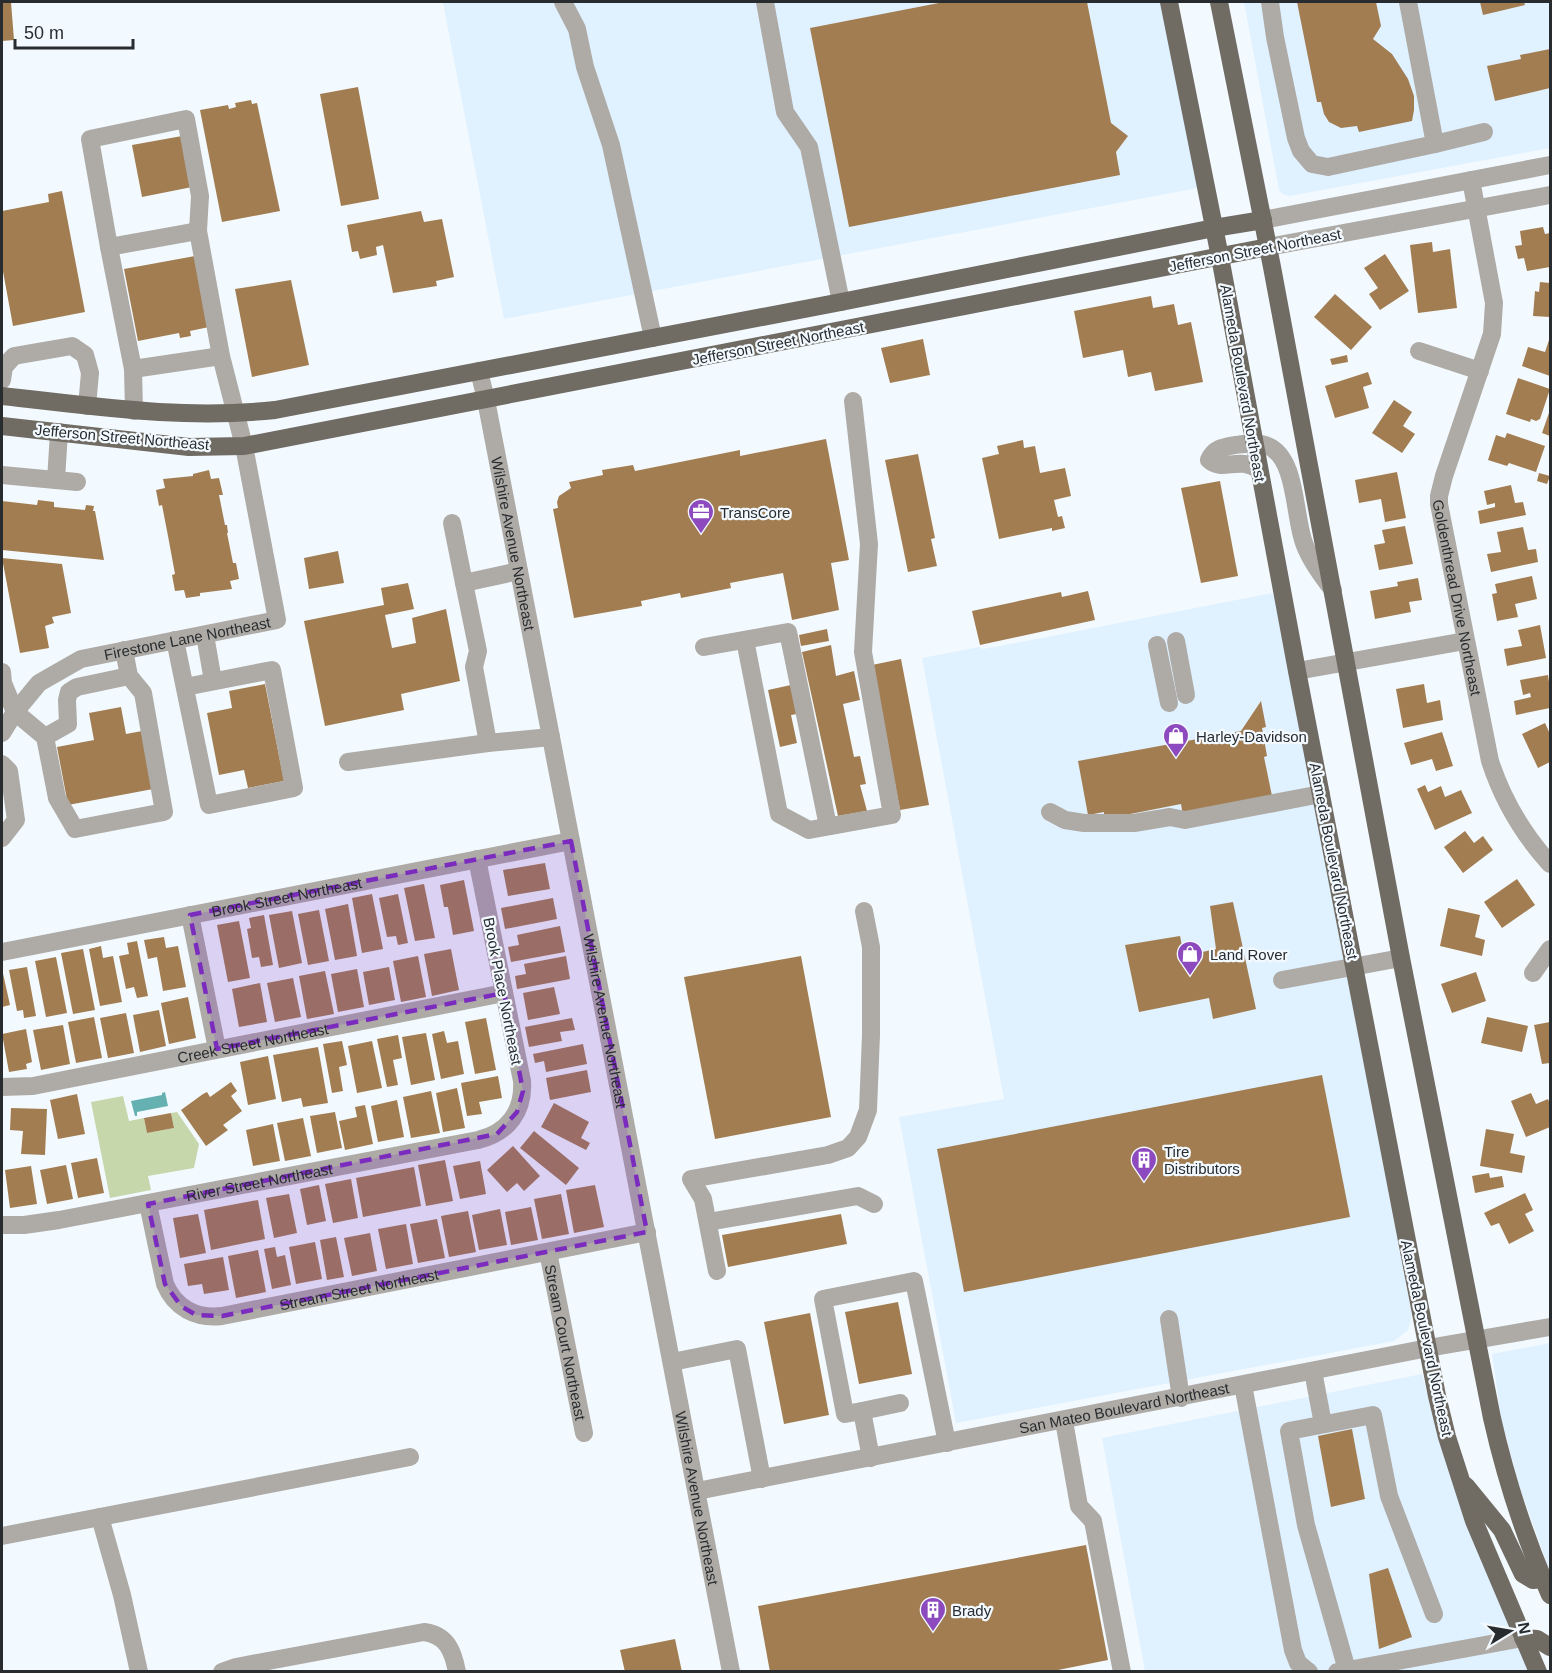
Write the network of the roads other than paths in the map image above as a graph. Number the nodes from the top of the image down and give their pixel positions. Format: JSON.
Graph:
{"nodes":[{"id":1,"x":563,"y":2,"type":"edge"},
{"id":2,"x":765,"y":2,"type":"edge"},
{"id":3,"x":1169,"y":2,"type":"edge"},
{"id":4,"x":1219,"y":2,"type":"edge"},
{"id":5,"x":1270,"y":2,"type":"edge"},
{"id":6,"x":1408,"y":2,"type":"edge"},
{"id":7,"x":1484,"y":132,"type":"dead end"},
{"id":8,"x":1435,"y":144,"type":"junction"},
{"id":9,"x":1551,"y":165,"type":"edge"},
{"id":10,"x":1471,"y":180,"type":"junction"},
{"id":11,"x":1551,"y":195,"type":"edge"},
{"id":12,"x":1477,"y":209,"type":"junction"},
{"id":13,"x":1263,"y":220,"type":"junction"},
{"id":14,"x":1214,"y":228,"type":"junction"},
{"id":15,"x":198,"y":231,"type":"junction"},
{"id":16,"x":110,"y":247,"type":"junction"},
{"id":17,"x":1268,"y":247,"type":"junction"},
{"id":18,"x":1220,"y":257,"type":"junction"},
{"id":19,"x":841,"y":302,"type":"junction"},
{"id":20,"x":653,"y":338,"type":"junction"},
{"id":21,"x":1419,"y":351,"type":"dead end"},
{"id":22,"x":221,"y":356,"type":"junction"},
{"id":23,"x":2,"y":369,"type":"edge"},
{"id":24,"x":133,"y":369,"type":"junction"},
{"id":25,"x":479,"y":371,"type":"junction"},
{"id":26,"x":1480,"y":371,"type":"junction"},
{"id":27,"x":2,"y":396,"type":"edge"},
{"id":28,"x":486,"y":400,"type":"junction"},
{"id":29,"x":853,"y":401,"type":"dead end"},
{"id":30,"x":87,"y":406,"type":"junction"},
{"id":31,"x":134,"y":411,"type":"junction"},
{"id":32,"x":236,"y":414,"type":"junction"},
{"id":33,"x":2,"y":426,"type":"edge"},
{"id":34,"x":59,"y":432,"type":"junction"},
{"id":35,"x":1254,"y":444,"type":"junction"},
{"id":36,"x":244,"y":446,"type":"junction"},
{"id":37,"x":1259,"y":470,"type":"junction"},
{"id":38,"x":2,"y":475,"type":"edge"},
{"id":39,"x":56,"y":480,"type":"junction"},
{"id":40,"x":77,"y":482,"type":"dead end"},
{"id":41,"x":452,"y":524,"type":"dead end"},
{"id":42,"x":519,"y":571,"type":"junction"},
{"id":43,"x":464,"y":583,"type":"junction"},
{"id":44,"x":1333,"y":590,"type":"junction"},
{"id":45,"x":205,"y":634,"type":"junction"},
{"id":46,"x":175,"y":640,"type":"junction"},
{"id":47,"x":745,"y":640,"type":"junction"},
{"id":48,"x":1176,"y":641,"type":"dead end"},
{"id":49,"x":1465,"y":641,"type":"junction"},
{"id":50,"x":1157,"y":645,"type":"dead end"},
{"id":51,"x":704,"y":647,"type":"dead end"},
{"id":52,"x":124,"y":650,"type":"junction"},
{"id":53,"x":1345,"y":664,"type":"junction"},
{"id":54,"x":1297,"y":671,"type":"junction"},
{"id":55,"x":2,"y":672,"type":"edge"},
{"id":56,"x":129,"y":676,"type":"junction"},
{"id":57,"x":213,"y":681,"type":"junction"},
{"id":58,"x":185,"y":687,"type":"junction"},
{"id":59,"x":1186,"y":695,"type":"dead end"},
{"id":60,"x":1169,"y":703,"type":"dead end"},
{"id":61,"x":8,"y":712,"type":"edge"},
{"id":62,"x":2,"y":733,"type":"edge"},
{"id":63,"x":45,"y":736,"type":"junction"},
{"id":64,"x":551,"y":737,"type":"junction"},
{"id":65,"x":488,"y":743,"type":"junction"},
{"id":66,"x":348,"y":762,"type":"dead end"},
{"id":67,"x":2,"y":764,"type":"edge"},
{"id":68,"x":1321,"y":794,"type":"junction"},
{"id":69,"x":1050,"y":812,"type":"dead end"},
{"id":70,"x":828,"y":826,"type":"junction"},
{"id":71,"x":2,"y":838,"type":"edge"},
{"id":72,"x":571,"y":841,"type":"junction"},
{"id":73,"x":477,"y":859,"type":"junction"},
{"id":74,"x":1551,"y":864,"type":"edge"},
{"id":75,"x":864,"y":911,"type":"dead end"},
{"id":76,"x":190,"y":915,"type":"junction"},
{"id":77,"x":1551,"y":949,"type":"edge"},
{"id":78,"x":2,"y":952,"type":"edge"},
{"id":79,"x":1401,"y":958,"type":"junction"},
{"id":80,"x":1355,"y":966,"type":"junction"},
{"id":81,"x":1533,"y":973,"type":"dead end"},
{"id":82,"x":1281,"y":980,"type":"dead end"},
{"id":83,"x":504,"y":993,"type":"junction"},
{"id":84,"x":217,"y":1049,"type":"junction"},
{"id":85,"x":2,"y":1087,"type":"edge"},
{"id":86,"x":512,"y":1121,"type":"joint"},
{"id":87,"x":148,"y":1204,"type":"junction"},
{"id":88,"x":874,"y":1204,"type":"dead end"},
{"id":89,"x":708,"y":1222,"type":"junction"},
{"id":90,"x":2,"y":1225,"type":"edge"},
{"id":91,"x":647,"y":1232,"type":"junction"},
{"id":92,"x":548,"y":1252,"type":"junction"},
{"id":93,"x":717,"y":1271,"type":"dead end"},
{"id":94,"x":1169,"y":1319,"type":"dead end"},
{"id":95,"x":1551,"y":1327,"type":"edge"},
{"id":96,"x":1477,"y":1341,"type":"junction"},
{"id":97,"x":1428,"y":1348,"type":"junction"},
{"id":98,"x":672,"y":1362,"type":"junction"},
{"id":99,"x":1312,"y":1371,"type":"junction"},
{"id":100,"x":1243,"y":1385,"type":"junction"},
{"id":101,"x":1181,"y":1398,"type":"junction"},
{"id":102,"x":900,"y":1402,"type":"dead end"},
{"id":103,"x":862,"y":1411,"type":"junction"},
{"id":104,"x":1064,"y":1421,"type":"junction"},
{"id":105,"x":1323,"y":1424,"type":"junction"},
{"id":106,"x":584,"y":1433,"type":"dead end"},
{"id":107,"x":947,"y":1443,"type":"junction"},
{"id":108,"x":410,"y":1457,"type":"dead end"},
{"id":109,"x":871,"y":1458,"type":"junction"},
{"id":110,"x":1459,"y":1478,"type":"junction"},
{"id":111,"x":762,"y":1479,"type":"junction"},
{"id":112,"x":698,"y":1491,"type":"junction"},
{"id":113,"x":100,"y":1517,"type":"junction"},
{"id":114,"x":2,"y":1536,"type":"edge"},
{"id":115,"x":1548,"y":1584,"type":"edge"},
{"id":116,"x":1434,"y":1614,"type":"dead end"},
{"id":117,"x":1523,"y":1638,"type":"junction"},
{"id":118,"x":1551,"y":1647,"type":"edge"},
{"id":119,"x":1432,"y":1663,"type":"edge"},
{"id":120,"x":139,"y":1671,"type":"edge"},
{"id":121,"x":222,"y":1671,"type":"edge"},
{"id":122,"x":457,"y":1671,"type":"edge"},
{"id":123,"x":731,"y":1671,"type":"edge"},
{"id":124,"x":1122,"y":1671,"type":"edge"},
{"id":125,"x":1309,"y":1671,"type":"edge"},
{"id":126,"x":1342,"y":1671,"type":"edge"},
{"id":127,"x":1538,"y":1671,"type":"edge"}],
"edges":[{"from":1,"to":20,"type":"street"},
{"from":2,"to":19,"type":"street"},
{"from":3,"to":14,"type":"main road","name":"Alameda Boulevard Northeast"},
{"from":4,"to":13,"type":"main road"},
{"from":5,"to":8,"type":"street"},
{"from":6,"to":8,"type":"street"},
{"from":7,"to":8,"type":"street"},
{"from":9,"to":10,"type":"street","name":"Jefferson Street Northeast"},
{"from":10,"to":12,"type":"street","name":"Goldenthread Drive Northeast"},
{"from":10,"to":13,"type":"street","name":"Jefferson Street Northeast"},
{"from":11,"to":12,"type":"street","name":"Jefferson Street Northeast"},
{"from":12,"to":17,"type":"street","name":"Jefferson Street Northeast"},
{"from":12,"to":26,"type":"street","name":"Goldenthread Drive Northeast"},
{"from":13,"to":14,"type":"main road","name":"Jefferson Street Northeast"},
{"from":13,"to":17,"type":"main road"},
{"from":14,"to":18,"type":"main road","name":"Alameda Boulevard Northeast"},
{"from":14,"to":19,"type":"main road","name":"Jefferson Street Northeast"},
{"from":15,"to":16,"type":"street"},
{"from":15,"to":16,"type":"street","name":"Firestone Lane Northeast"},
{"from":15,"to":22,"type":"street","name":"Firestone Lane Northeast"},
{"from":16,"to":24,"type":"street"},
{"from":17,"to":18,"type":"main road","name":"Jefferson Street Northeast"},
{"from":17,"to":44,"type":"main road"},
{"from":18,"to":28,"type":"main road","name":"Jefferson Street Northeast"},
{"from":18,"to":35,"type":"main road","name":"Alameda Boulevard Northeast"},
{"from":19,"to":20,"type":"main road","name":"Jefferson Street Northeast"},
{"from":20,"to":25,"type":"main road","name":"Jefferson Street Northeast"},
{"from":21,"to":26,"type":"street"},
{"from":22,"to":24,"type":"street"},
{"from":22,"to":32,"type":"street","name":"Firestone Lane Northeast"},
{"from":23,"to":30,"type":"street"},
{"from":24,"to":31,"type":"street"},
{"from":25,"to":28,"type":"street","name":"Wilshire Avenue Northeast"},
{"from":25,"to":32,"type":"main road","name":"Jefferson Street Northeast"},
{"from":26,"to":49,"type":"street","name":"Goldenthread Drive Northeast"},
{"from":27,"to":30,"type":"main road","name":"Jefferson Street Northeast"},
{"from":28,"to":36,"type":"main road","name":"Jefferson Street Northeast"},
{"from":28,"to":42,"type":"street","name":"Wilshire Avenue Northeast"},
{"from":29,"to":70,"type":"street"},
{"from":30,"to":31,"type":"main road","name":"Jefferson Street Northeast"},
{"from":31,"to":32,"type":"main road","name":"Jefferson Street Northeast"},
{"from":32,"to":36,"type":"street","name":"Firestone Lane Northeast"},
{"from":33,"to":34,"type":"main road","name":"Jefferson Street Northeast"},
{"from":34,"to":36,"type":"main road","name":"Jefferson Street Northeast"},
{"from":34,"to":39,"type":"street"},
{"from":35,"to":37,"type":"main road","name":"Alameda Boulevard Northeast"},
{"from":35,"to":37,"type":"street"},
{"from":35,"to":44,"type":"street"},
{"from":36,"to":45,"type":"street","name":"Firestone Lane Northeast"},
{"from":37,"to":54,"type":"main road","name":"Alameda Boulevard Northeast"},
{"from":38,"to":39,"type":"street"},
{"from":39,"to":40,"type":"street"},
{"from":41,"to":43,"type":"street"},
{"from":42,"to":43,"type":"street"},
{"from":42,"to":64,"type":"street","name":"Wilshire Avenue Northeast"},
{"from":43,"to":65,"type":"street"},
{"from":44,"to":53,"type":"main road"},
{"from":45,"to":46,"type":"street","name":"Firestone Lane Northeast"},
{"from":45,"to":57,"type":"street"},
{"from":46,"to":52,"type":"street","name":"Firestone Lane Northeast"},
{"from":46,"to":58,"type":"street"},
{"from":47,"to":51,"type":"street"},
{"from":47,"to":70,"type":"street"},
{"from":47,"to":70,"type":"street"},
{"from":48,"to":59,"type":"street"},
{"from":49,"to":53,"type":"street"},
{"from":49,"to":74,"type":"street","name":"Goldenthread Drive Northeast"},
{"from":50,"to":60,"type":"street"},
{"from":52,"to":56,"type":"street"},
{"from":52,"to":61,"type":"street","name":"Firestone Lane Northeast"},
{"from":53,"to":54,"type":"street"},
{"from":53,"to":79,"type":"main road"},
{"from":54,"to":68,"type":"main road","name":"Alameda Boulevard Northeast"},
{"from":55,"to":61,"type":"street"},
{"from":56,"to":63,"type":"street"},
{"from":56,"to":63,"type":"street"},
{"from":57,"to":58,"type":"street"},
{"from":57,"to":58,"type":"street"},
{"from":61,"to":62,"type":"street","name":"Firestone Lane Northeast"},
{"from":61,"to":63,"type":"street"},
{"from":64,"to":65,"type":"street"},
{"from":64,"to":72,"type":"street","name":"Wilshire Avenue Northeast"},
{"from":65,"to":66,"type":"street"},
{"from":67,"to":71,"type":"street"},
{"from":68,"to":69,"type":"street"},
{"from":68,"to":80,"type":"main road","name":"Alameda Boulevard Northeast"},
{"from":72,"to":73,"type":"street","name":"Brook Street Northeast"},
{"from":72,"to":91,"type":"street","name":"Wilshire Avenue Northeast"},
{"from":73,"to":76,"type":"street","name":"Brook Street Northeast"},
{"from":73,"to":83,"type":"street","name":"Brook Place Northeast"},
{"from":75,"to":89,"type":"street"},
{"from":76,"to":78,"type":"street","name":"Brook Street Northeast"},
{"from":76,"to":84,"type":"street"},
{"from":77,"to":81,"type":"street"},
{"from":79,"to":80,"type":"street"},
{"from":79,"to":96,"type":"main road"},
{"from":80,"to":82,"type":"street"},
{"from":80,"to":97,"type":"main road","name":"Alameda Boulevard Northeast"},
{"from":83,"to":84,"type":"street","name":"Creek Street Northeast"},
{"from":83,"to":86,"type":"street","name":"Brook Place Northeast"},
{"from":84,"to":85,"type":"street","name":"Creek Street Northeast"},
{"from":86,"to":87,"type":"street","name":"River Street Northeast"},
{"from":87,"to":90,"type":"street","name":"River Street Northeast"},
{"from":87,"to":92,"type":"street","name":"Stream Street Northeast"},
{"from":88,"to":89,"type":"street"},
{"from":89,"to":93,"type":"street"},
{"from":91,"to":92,"type":"street","name":"Stream Street Northeast"},
{"from":91,"to":98,"type":"street","name":"Wilshire Avenue Northeast"},
{"from":92,"to":106,"type":"street","name":"Stream Court Northeast"},
{"from":94,"to":101,"type":"street"},
{"from":95,"to":96,"type":"street","name":"San Mateo Boulevard Northeast"},
{"from":96,"to":97,"type":"street","name":"San Mateo Boulevard Northeast"},
{"from":96,"to":115,"type":"main road"},
{"from":97,"to":99,"type":"street","name":"San Mateo Boulevard Northeast"},
{"from":97,"to":110,"type":"main road","name":"Alameda Boulevard Northeast"},
{"from":98,"to":111,"type":"street"},
{"from":98,"to":112,"type":"street","name":"Wilshire Avenue Northeast"},
{"from":99,"to":100,"type":"street","name":"San Mateo Boulevard Northeast"},
{"from":99,"to":105,"type":"street"},
{"from":100,"to":101,"type":"street","name":"San Mateo Boulevard Northeast"},
{"from":100,"to":125,"type":"street"},
{"from":101,"to":104,"type":"street","name":"San Mateo Boulevard Northeast"},
{"from":102,"to":103,"type":"street"},
{"from":103,"to":107,"type":"street"},
{"from":103,"to":109,"type":"street"},
{"from":104,"to":107,"type":"street","name":"San Mateo Boulevard Northeast"},
{"from":104,"to":124,"type":"street"},
{"from":105,"to":116,"type":"street"},
{"from":105,"to":126,"type":"street"},
{"from":107,"to":109,"type":"street","name":"San Mateo Boulevard Northeast"},
{"from":108,"to":113,"type":"street"},
{"from":109,"to":111,"type":"street","name":"San Mateo Boulevard Northeast"},
{"from":110,"to":115,"type":"main road"},
{"from":110,"to":117,"type":"main road","name":"Alameda Boulevard Northeast"},
{"from":111,"to":112,"type":"street","name":"San Mateo Boulevard Northeast"},
{"from":112,"to":123,"type":"street","name":"Wilshire Avenue Northeast"},
{"from":113,"to":114,"type":"street"},
{"from":113,"to":120,"type":"street"},
{"from":117,"to":118,"type":"main road"},
{"from":117,"to":119,"type":"street"},
{"from":117,"to":127,"type":"main road","name":"Alameda Boulevard Northeast"},
{"from":119,"to":126,"type":"street"},
{"from":121,"to":122,"type":"street"}]}
